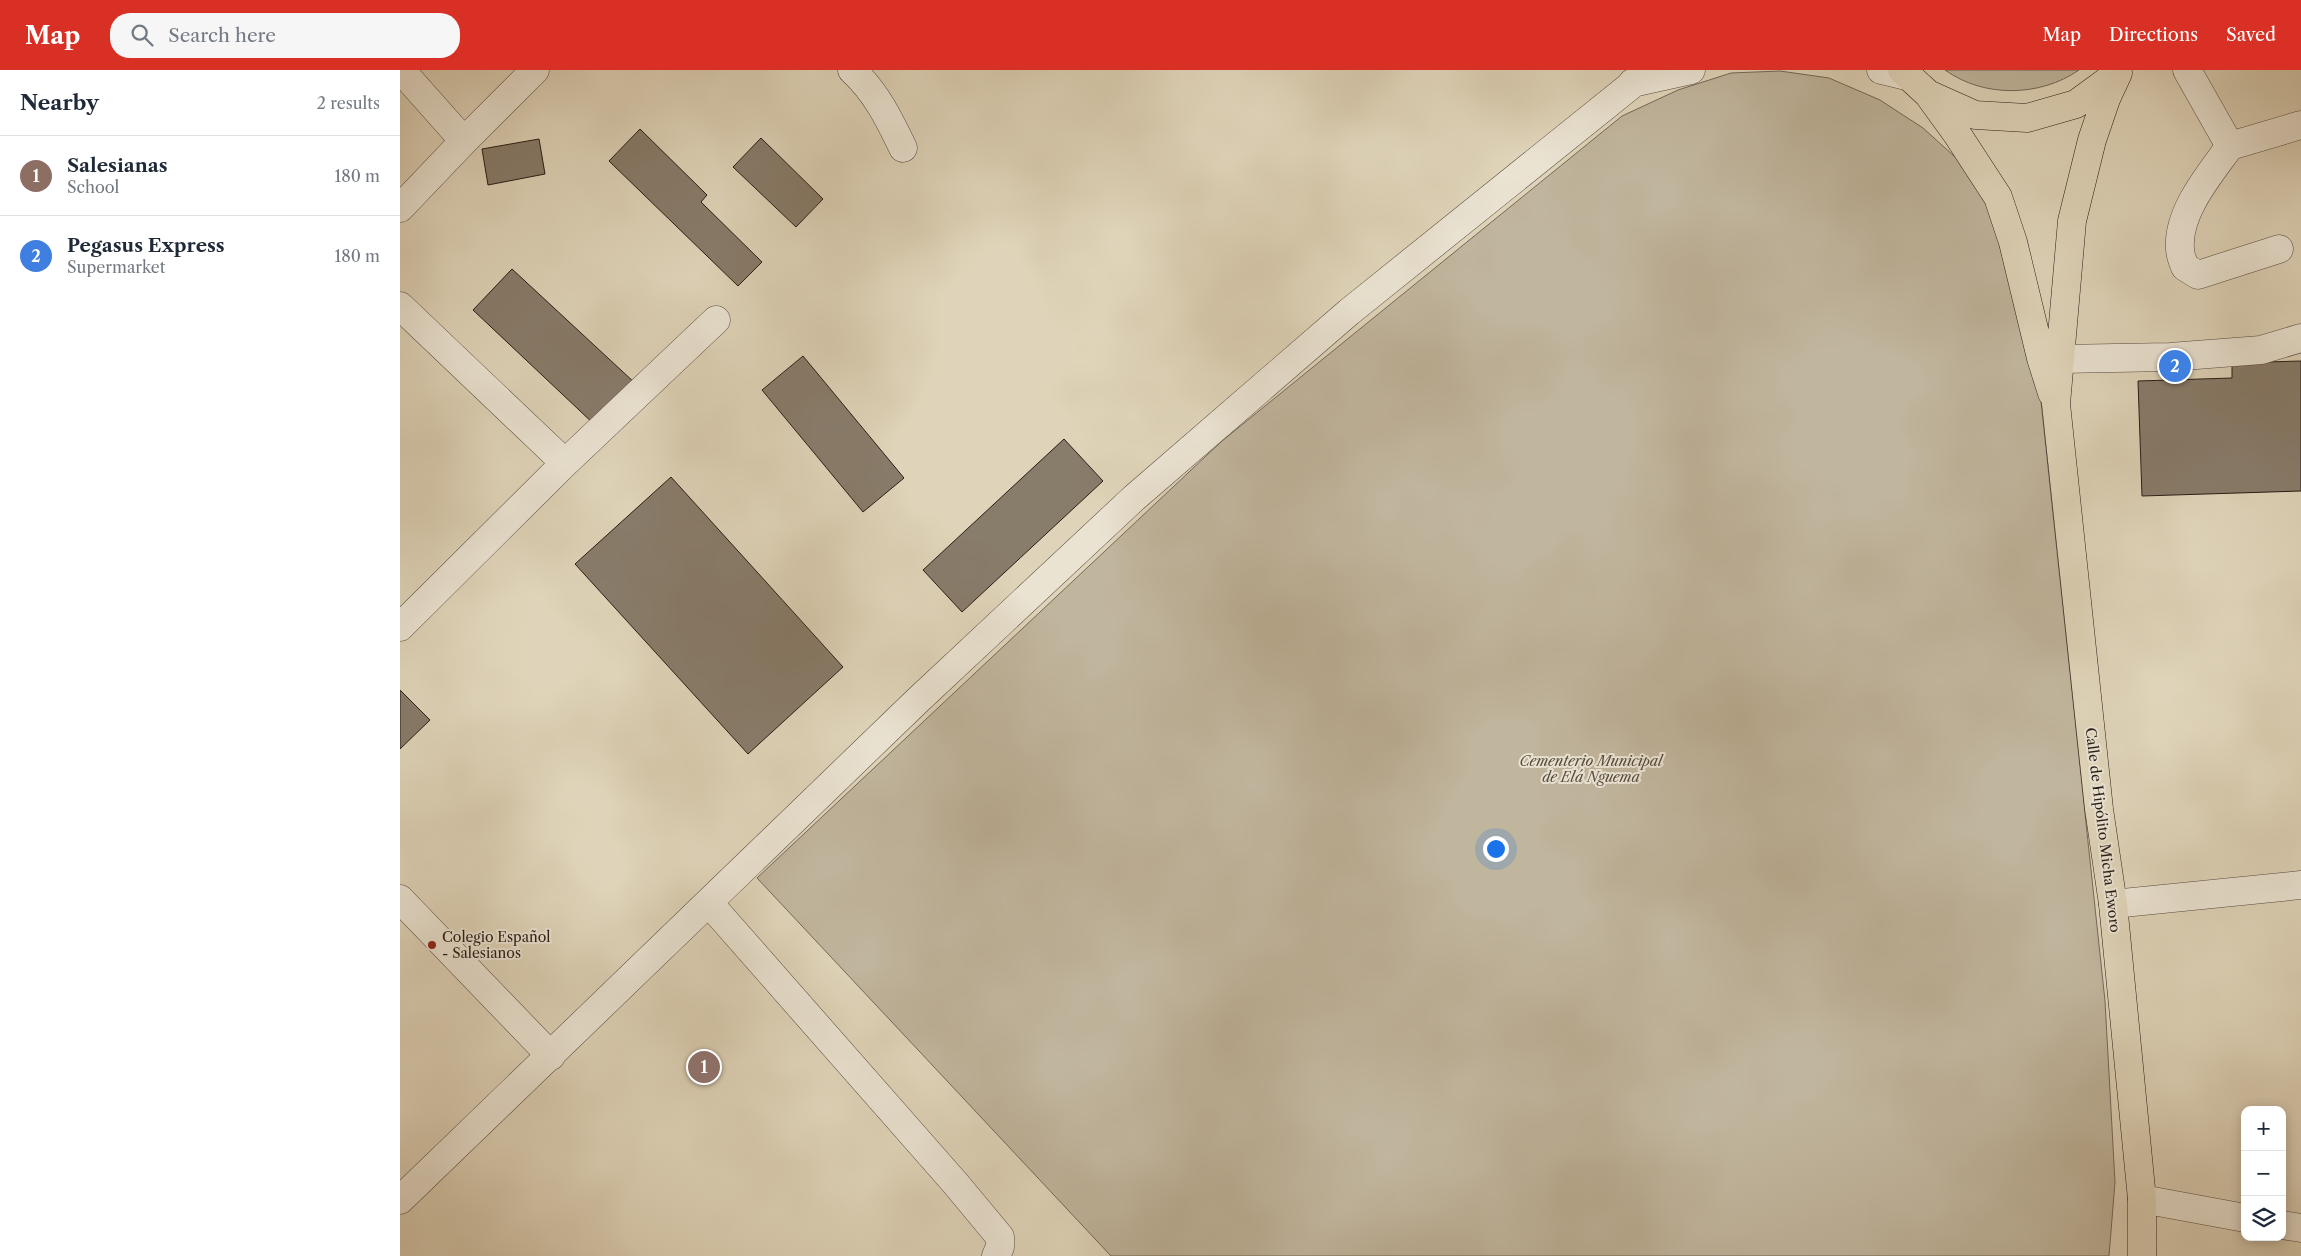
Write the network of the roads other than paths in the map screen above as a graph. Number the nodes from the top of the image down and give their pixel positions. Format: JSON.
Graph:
{"nodes":[{"id":1,"x":401,"y":70,"type":"edge"},
{"id":2,"x":535,"y":70,"type":"edge"},
{"id":3,"x":852,"y":70,"type":"edge"},
{"id":4,"x":1691,"y":70,"type":"edge"},
{"id":5,"x":2187,"y":70,"type":"edge"},
{"id":6,"x":1896,"y":72,"type":"edge"},
{"id":7,"x":2119,"y":72,"type":"edge"},
{"id":8,"x":1641,"y":77,"type":"edge"},
{"id":9,"x":1928,"y":94,"type":"junction"},
{"id":10,"x":2301,"y":126,"type":"edge"},
{"id":11,"x":464,"y":141,"type":"junction"},
{"id":12,"x":2230,"y":146,"type":"junction"},
{"id":13,"x":902,"y":148,"type":"dead end"},
{"id":14,"x":400,"y":208,"type":"edge"},
{"id":15,"x":2279,"y":248,"type":"dead end"},
{"id":16,"x":400,"y":306,"type":"edge"},
{"id":17,"x":716,"y":320,"type":"dead end"},
{"id":18,"x":2301,"y":338,"type":"edge"},
{"id":19,"x":2060,"y":359,"type":"junction"},
{"id":20,"x":2056,"y":404,"type":"junction"},
{"id":21,"x":565,"y":462,"type":"junction"},
{"id":22,"x":400,"y":627,"type":"edge"},
{"id":23,"x":2301,"y":885,"type":"edge"},
{"id":24,"x":400,"y":900,"type":"edge"},
{"id":25,"x":709,"y":904,"type":"junction"},
{"id":26,"x":2114,"y":904,"type":"junction"},
{"id":27,"x":551,"y":1056,"type":"junction"},
{"id":28,"x":2142,"y":1199,"type":"junction"},
{"id":29,"x":400,"y":1200,"type":"edge"},
{"id":30,"x":2241,"y":1217,"type":"edge"},
{"id":31,"x":2286,"y":1226,"type":"edge"},
{"id":32,"x":2301,"y":1228,"type":"edge"},
{"id":33,"x":996,"y":1256,"type":"edge"},
{"id":34,"x":2142,"y":1256,"type":"edge"}],
"edges":[{"from":1,"to":11,"type":"street"},
{"from":2,"to":11,"type":"street"},
{"from":3,"to":13,"type":"street"},
{"from":4,"to":8,"type":"street"},
{"from":5,"to":12,"type":"street"},
{"from":6,"to":9,"type":"main road"},
{"from":7,"to":9,"type":"main road"},
{"from":7,"to":19,"type":"main road","name":"Calle de Hipólito Micha Eworo"},
{"from":8,"to":25,"type":"street"},
{"from":9,"to":20,"type":"main road","name":"Calle de Hipólito Micha Eworo"},
{"from":10,"to":12,"type":"street"},
{"from":11,"to":14,"type":"street"},
{"from":12,"to":15,"type":"street"},
{"from":16,"to":21,"type":"street"},
{"from":17,"to":21,"type":"street"},
{"from":18,"to":19,"type":"street"},
{"from":19,"to":20,"type":"main road","name":"Calle de Hipólito Micha Eworo"},
{"from":20,"to":26,"type":"main road","name":"Calle de Hipólito Micha Eworo"},
{"from":21,"to":22,"type":"street"},
{"from":23,"to":26,"type":"street"},
{"from":24,"to":27,"type":"street"},
{"from":25,"to":27,"type":"street"},
{"from":25,"to":33,"type":"street"},
{"from":26,"to":28,"type":"main road","name":"Calle de Hipólito Micha Eworo"},
{"from":27,"to":29,"type":"street"},
{"from":28,"to":30,"type":"street"},
{"from":28,"to":34,"type":"main road","name":"Calle de Hipólito Micha Eworo"},
{"from":31,"to":32,"type":"street"}]}
